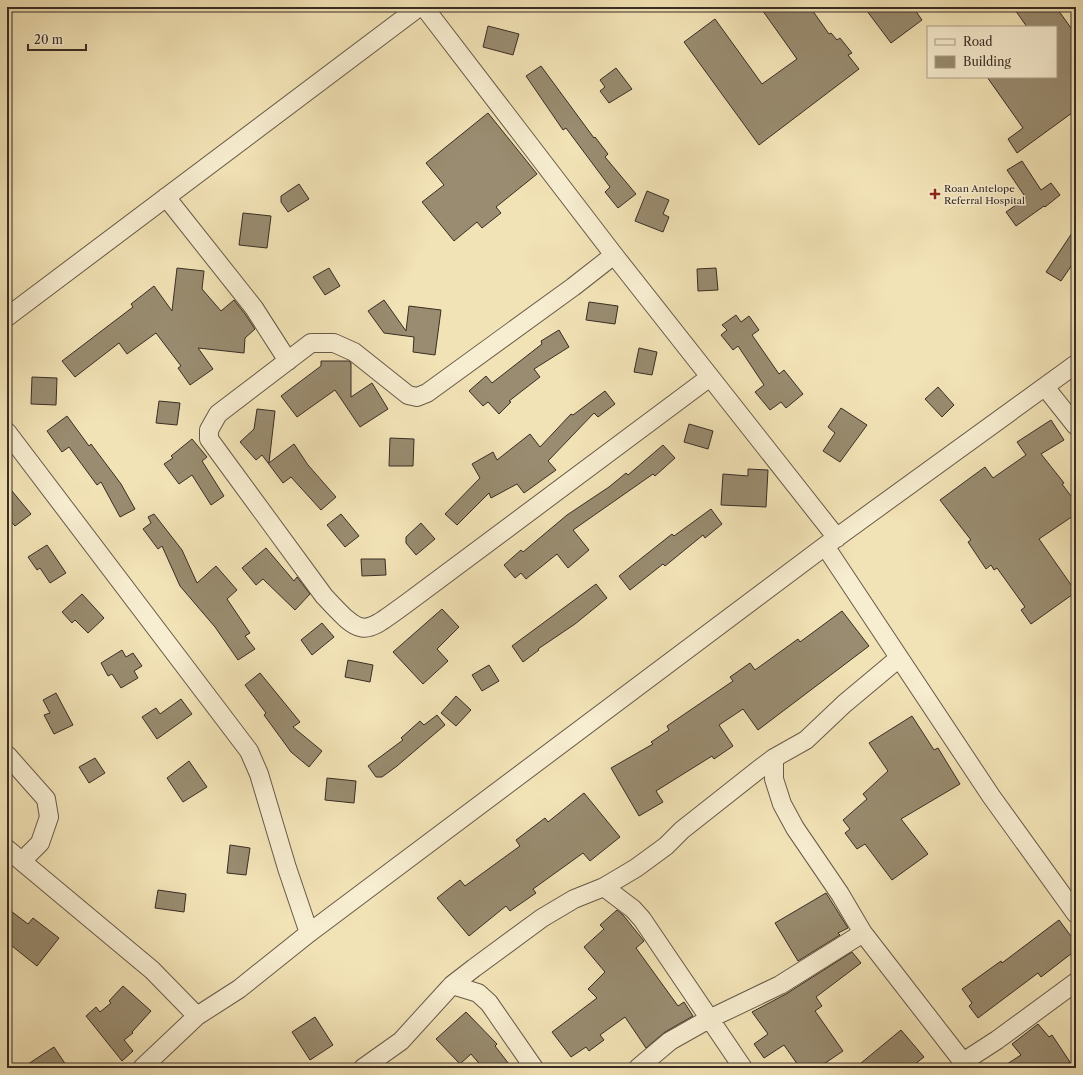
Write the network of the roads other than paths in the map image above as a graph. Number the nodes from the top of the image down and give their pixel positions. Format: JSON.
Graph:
{"nodes":[{"id":1,"x":419,"y":7,"type":"edge"},
{"id":2,"x":424,"y":7,"type":"edge"},
{"id":3,"x":166,"y":197,"type":"junction"},
{"id":4,"x":614,"y":255,"type":"junction"},
{"id":5,"x":7,"y":317,"type":"edge"},
{"id":6,"x":288,"y":361,"type":"junction"},
{"id":7,"x":1076,"y":364,"type":"edge"},
{"id":8,"x":710,"y":377,"type":"junction"},
{"id":9,"x":1045,"y":387,"type":"junction"},
{"id":10,"x":1076,"y":426,"type":"edge"},
{"id":11,"x":7,"y":432,"type":"edge"},
{"id":12,"x":831,"y":542,"type":"junction"},
{"id":13,"x":899,"y":658,"type":"junction"},
{"id":14,"x":7,"y":754,"type":"edge"},
{"id":15,"x":774,"y":758,"type":"junction"},
{"id":16,"x":7,"y":849,"type":"edge"},
{"id":17,"x":22,"y":861,"type":"junction"},
{"id":18,"x":604,"y":887,"type":"junction"},
{"id":19,"x":1076,"y":914,"type":"edge"},
{"id":20,"x":309,"y":933,"type":"junction"},
{"id":21,"x":863,"y":933,"type":"junction"},
{"id":22,"x":1076,"y":982,"type":"edge"},
{"id":23,"x":452,"y":986,"type":"junction"},
{"id":24,"x":198,"y":1016,"type":"junction"},
{"id":25,"x":709,"y":1019,"type":"junction"},
{"id":26,"x":962,"y":1066,"type":"edge"},
{"id":27,"x":142,"y":1068,"type":"edge"},
{"id":28,"x":363,"y":1068,"type":"edge"},
{"id":29,"x":534,"y":1068,"type":"edge"},
{"id":30,"x":638,"y":1068,"type":"edge"},
{"id":31,"x":743,"y":1068,"type":"edge"}],
"edges":[{"from":1,"to":3,"type":"street"},
{"from":2,"to":4,"type":"street"},
{"from":3,"to":5,"type":"street"},
{"from":3,"to":6,"type":"street"},
{"from":4,"to":6,"type":"street"},
{"from":4,"to":8,"type":"street"},
{"from":6,"to":8,"type":"street"},
{"from":7,"to":9,"type":"street"},
{"from":8,"to":12,"type":"street"},
{"from":9,"to":10,"type":"street"},
{"from":9,"to":12,"type":"street"},
{"from":11,"to":20,"type":"street"},
{"from":12,"to":13,"type":"street"},
{"from":12,"to":20,"type":"street"},
{"from":13,"to":15,"type":"street"},
{"from":13,"to":19,"type":"street"},
{"from":14,"to":17,"type":"street"},
{"from":15,"to":18,"type":"street"},
{"from":15,"to":21,"type":"street"},
{"from":16,"to":17,"type":"street"},
{"from":17,"to":24,"type":"street"},
{"from":18,"to":23,"type":"street"},
{"from":18,"to":25,"type":"street"},
{"from":20,"to":24,"type":"street"},
{"from":21,"to":25,"type":"street"},
{"from":21,"to":26,"type":"street"},
{"from":22,"to":26,"type":"street"},
{"from":23,"to":28,"type":"street"},
{"from":23,"to":29,"type":"street"},
{"from":24,"to":27,"type":"street"},
{"from":25,"to":30,"type":"street"},
{"from":25,"to":31,"type":"street"}]}
